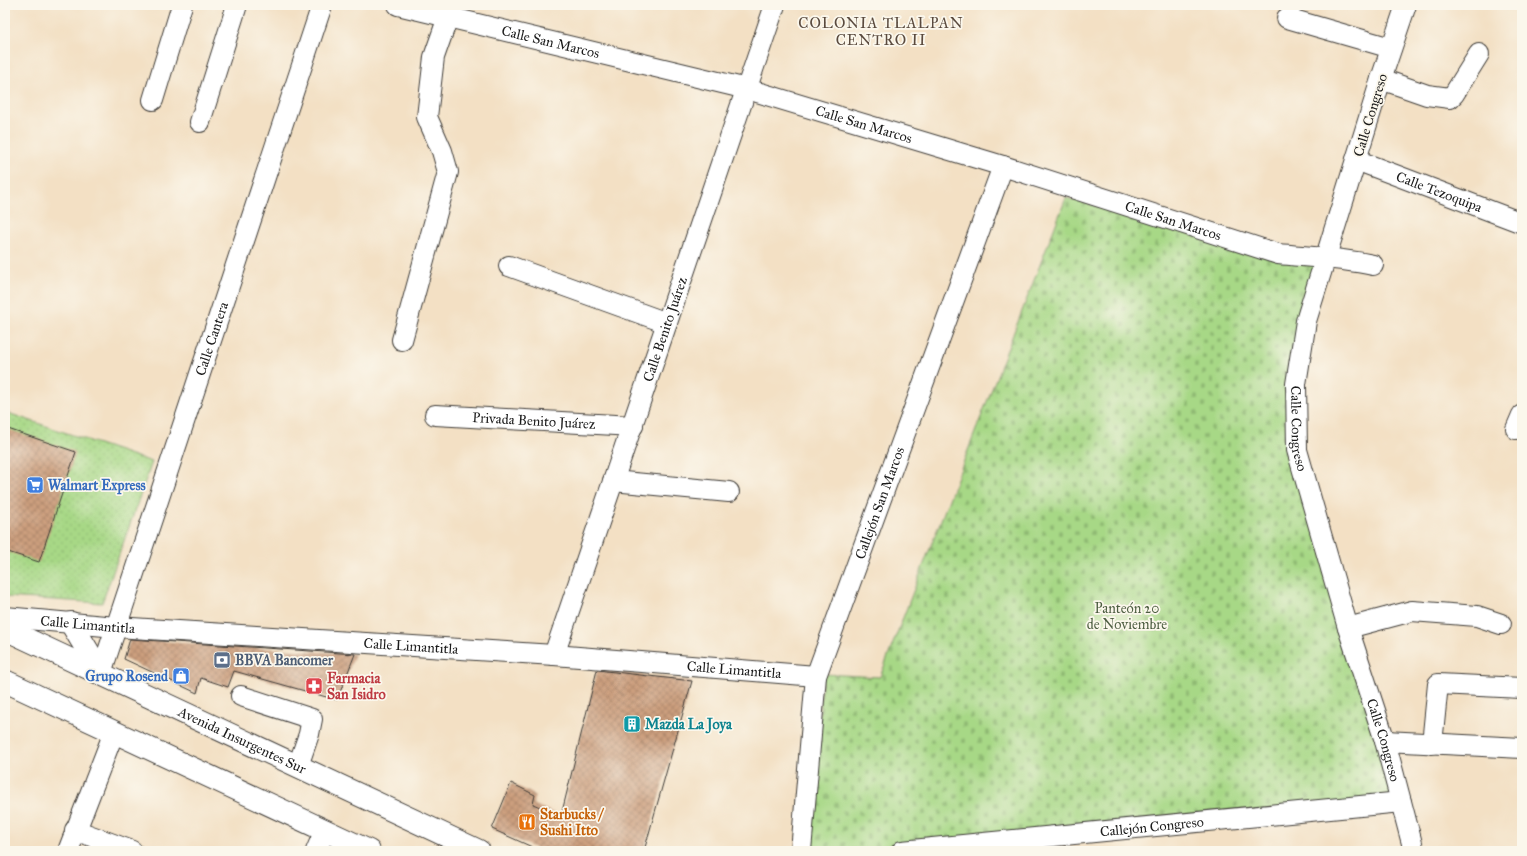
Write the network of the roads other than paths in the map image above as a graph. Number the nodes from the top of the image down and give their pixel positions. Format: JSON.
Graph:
{"nodes":[{"id":1,"x":182,"y":5,"type":"edge"},
{"id":2,"x":237,"y":5,"type":"edge"},
{"id":3,"x":322,"y":5,"type":"edge"},
{"id":4,"x":398,"y":5,"type":"edge"},
{"id":5,"x":775,"y":5,"type":"edge"},
{"id":6,"x":1406,"y":5,"type":"edge"},
{"id":7,"x":461,"y":14,"type":"edge"},
{"id":8,"x":1287,"y":18,"type":"dead end"},
{"id":9,"x":1391,"y":48,"type":"junction"},
{"id":10,"x":1479,"y":54,"type":"dead end"},
{"id":11,"x":1381,"y":79,"type":"junction"},
{"id":12,"x":747,"y":89,"type":"junction"},
{"id":13,"x":153,"y":100,"type":"dead end"},
{"id":14,"x":200,"y":122,"type":"dead end"},
{"id":15,"x":1356,"y":160,"type":"junction"},
{"id":16,"x":1003,"y":166,"type":"junction"},
{"id":17,"x":1522,"y":223,"type":"edge"},
{"id":18,"x":1326,"y":259,"type":"junction"},
{"id":19,"x":1373,"y":265,"type":"dead end"},
{"id":20,"x":509,"y":266,"type":"dead end"},
{"id":21,"x":667,"y":323,"type":"junction"},
{"id":22,"x":402,"y":340,"type":"dead end"},
{"id":23,"x":435,"y":415,"type":"dead end"},
{"id":24,"x":633,"y":426,"type":"junction"},
{"id":25,"x":613,"y":481,"type":"junction"},
{"id":26,"x":729,"y":492,"type":"dead end"},
{"id":27,"x":5,"y":617,"type":"edge"},
{"id":28,"x":71,"y":623,"type":"junction"},
{"id":29,"x":1501,"y":624,"type":"dead end"},
{"id":30,"x":116,"y":627,"type":"junction"},
{"id":31,"x":1348,"y":628,"type":"junction"},
{"id":32,"x":5,"y":629,"type":"edge"},
{"id":33,"x":554,"y":655,"type":"junction"},
{"id":34,"x":101,"y":673,"type":"junction"},
{"id":35,"x":816,"y":676,"type":"junction"},
{"id":36,"x":5,"y":681,"type":"edge"},
{"id":37,"x":1522,"y":688,"type":"edge"},
{"id":38,"x":241,"y":696,"type":"dead end"},
{"id":39,"x":114,"y":732,"type":"junction"},
{"id":40,"x":1385,"y":741,"type":"junction"},
{"id":41,"x":1432,"y":744,"type":"junction"},
{"id":42,"x":1522,"y":748,"type":"edge"},
{"id":43,"x":298,"y":766,"type":"junction"},
{"id":44,"x":1401,"y":802,"type":"junction"},
{"id":45,"x":75,"y":830,"type":"junction"},
{"id":46,"x":325,"y":830,"type":"junction"},
{"id":47,"x":68,"y":851,"type":"edge"},
{"id":48,"x":132,"y":851,"type":"edge"},
{"id":49,"x":316,"y":851,"type":"edge"},
{"id":50,"x":369,"y":851,"type":"edge"},
{"id":51,"x":478,"y":851,"type":"edge"},
{"id":52,"x":802,"y":851,"type":"edge"},
{"id":53,"x":902,"y":851,"type":"edge"},
{"id":54,"x":1414,"y":851,"type":"edge"}],
"edges":[{"from":1,"to":13,"type":"street"},
{"from":2,"to":14,"type":"street"},
{"from":3,"to":30,"type":"street","name":"Calle Cantera"},
{"from":4,"to":7,"type":"street","name":"Calle San Marcos"},
{"from":5,"to":12,"type":"street","name":"Calle Benito Juárez"},
{"from":6,"to":9,"type":"street","name":"Calle Congreso"},
{"from":7,"to":12,"type":"street","name":"Calle San Marcos"},
{"from":7,"to":22,"type":"street"},
{"from":8,"to":9,"type":"street"},
{"from":9,"to":11,"type":"street","name":"Calle Congreso"},
{"from":10,"to":11,"type":"street"},
{"from":11,"to":15,"type":"street","name":"Calle Congreso"},
{"from":12,"to":16,"type":"street","name":"Calle San Marcos"},
{"from":12,"to":21,"type":"street","name":"Calle Benito Juárez"},
{"from":15,"to":17,"type":"street","name":"Calle Tezoquipa"},
{"from":15,"to":18,"type":"street","name":"Calle Congreso"},
{"from":16,"to":18,"type":"street","name":"Calle San Marcos"},
{"from":16,"to":35,"type":"street","name":"Callejón San Marcos"},
{"from":18,"to":19,"type":"street","name":"Calle San Marcos"},
{"from":18,"to":31,"type":"street","name":"Calle Congreso"},
{"from":20,"to":21,"type":"street"},
{"from":21,"to":24,"type":"street","name":"Calle Benito Juárez"},
{"from":23,"to":24,"type":"street","name":"Privada Benito Juárez"},
{"from":24,"to":25,"type":"street","name":"Calle Benito Juárez"},
{"from":25,"to":26,"type":"street"},
{"from":25,"to":33,"type":"street","name":"Calle Benito Juárez"},
{"from":27,"to":28,"type":"street","name":"Calle Limantitla"},
{"from":28,"to":30,"type":"street","name":"Calle Limantitla"},
{"from":28,"to":34,"type":"main road"},
{"from":29,"to":31,"type":"street"},
{"from":30,"to":33,"type":"street","name":"Calle Limantitla"},
{"from":30,"to":34,"type":"street","name":"Calle Cantera"},
{"from":31,"to":40,"type":"street","name":"Calle Congreso"},
{"from":32,"to":34,"type":"main road","name":"Avenida Insurgentes Sur"},
{"from":33,"to":35,"type":"street","name":"Calle Limantitla"},
{"from":34,"to":43,"type":"main road","name":"Avenida Insurgentes Sur"},
{"from":35,"to":52,"type":"street","name":"Callejón San Marcos"},
{"from":36,"to":39,"type":"main road"},
{"from":37,"to":41,"type":"street"},
{"from":38,"to":43,"type":"street"},
{"from":39,"to":45,"type":"street"},
{"from":39,"to":46,"type":"main road"},
{"from":40,"to":41,"type":"street"},
{"from":40,"to":44,"type":"street","name":"Calle Congreso"},
{"from":41,"to":42,"type":"street"},
{"from":43,"to":51,"type":"main road","name":"Avenida Insurgentes Sur"},
{"from":44,"to":53,"type":"street","name":"Callejón Congreso"},
{"from":44,"to":54,"type":"street","name":"Calle Congreso"},
{"from":45,"to":47,"type":"street"},
{"from":45,"to":48,"type":"street"},
{"from":46,"to":49,"type":"street"},
{"from":46,"to":50,"type":"main road"}]}
